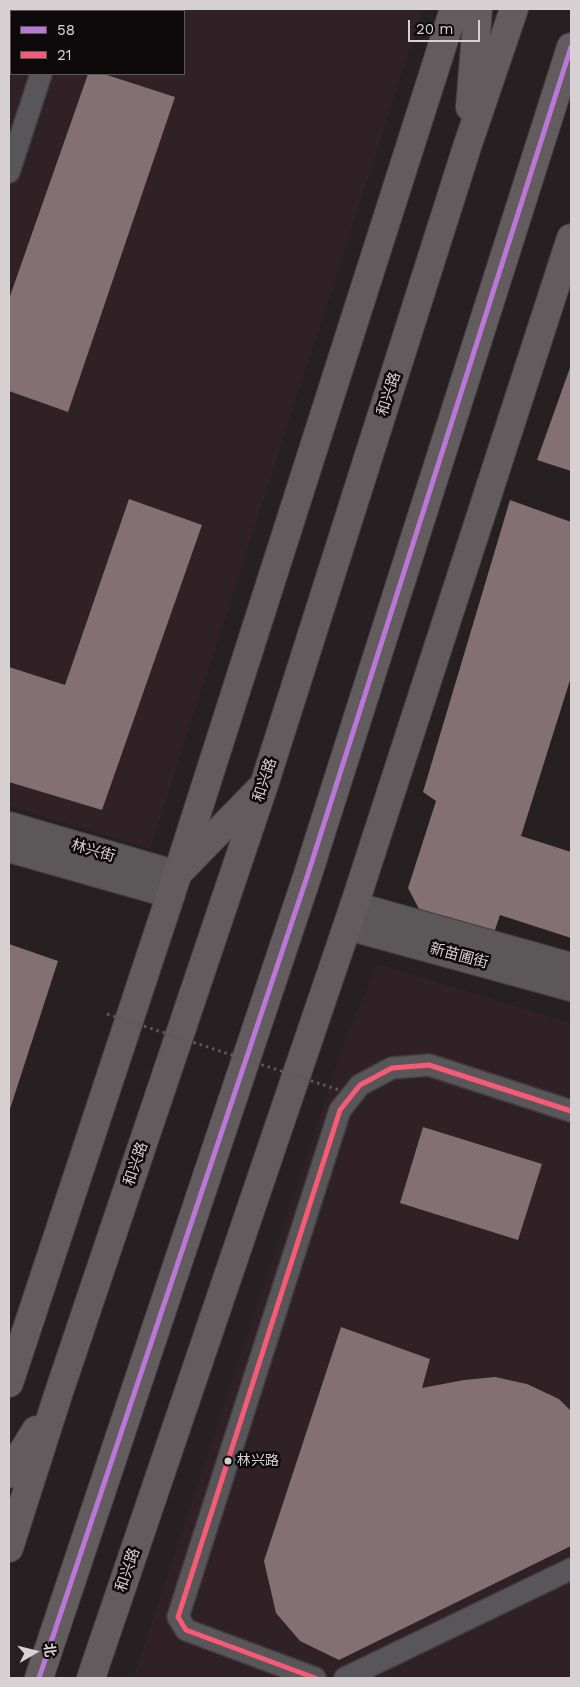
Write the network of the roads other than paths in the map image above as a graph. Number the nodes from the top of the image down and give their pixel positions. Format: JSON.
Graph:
{"nodes":[{"id":1,"x":454,"y":9,"type":"edge"},
{"id":2,"x":478,"y":9,"type":"edge"},
{"id":3,"x":514,"y":9,"type":"edge"},
{"id":4,"x":571,"y":46,"type":"edge"},
{"id":5,"x":41,"y":75,"type":"edge"},
{"id":6,"x":467,"y":147,"type":"junction"},
{"id":7,"x":9,"y":172,"type":"edge"},
{"id":8,"x":571,"y":238,"type":"edge"},
{"id":9,"x":264,"y":785,"type":"junction"},
{"id":10,"x":9,"y":826,"type":"edge"},
{"id":11,"x":9,"y":848,"type":"edge"},
{"id":12,"x":174,"y":884,"type":"junction"},
{"id":13,"x":351,"y":916,"type":"junction"},
{"id":14,"x":571,"y":967,"type":"edge"},
{"id":15,"x":571,"y":987,"type":"edge"},
{"id":16,"x":571,"y":1111,"type":"edge"},
{"id":17,"x":9,"y":1383,"type":"edge"},
{"id":18,"x":58,"y":1395,"type":"junction"},
{"id":19,"x":9,"y":1474,"type":"edge"},
{"id":20,"x":9,"y":1548,"type":"edge"},
{"id":21,"x":571,"y":1569,"type":"edge"},
{"id":22,"x":39,"y":1678,"type":"edge"},
{"id":23,"x":91,"y":1678,"type":"edge"},
{"id":24,"x":315,"y":1678,"type":"edge"},
{"id":25,"x":345,"y":1678,"type":"edge"}],
"edges":[{"from":1,"to":12,"type":"highway"},
{"from":2,"to":6,"type":"highway"},
{"from":3,"to":6,"type":"highway","name":"和兴路"},
{"from":4,"to":22,"type":"highway"},
{"from":5,"to":7,"type":"street"},
{"from":6,"to":9,"type":"highway","name":"和兴路"},
{"from":8,"to":13,"type":"highway","name":"和兴路"},
{"from":9,"to":12,"type":"highway"},
{"from":9,"to":18,"type":"highway","name":"和兴路"},
{"from":10,"to":12,"type":"main road","name":"林兴街"},
{"from":11,"to":12,"type":"main road","name":"林兴街"},
{"from":12,"to":17,"type":"highway"},
{"from":13,"to":14,"type":"main road","name":"新苗圃街"},
{"from":13,"to":15,"type":"main road","name":"新苗圃街"},
{"from":13,"to":23,"type":"highway","name":"和兴路"},
{"from":16,"to":24,"type":"street"},
{"from":18,"to":19,"type":"highway"},
{"from":18,"to":20,"type":"highway","name":"和兴路"},
{"from":21,"to":25,"type":"street"}]}
